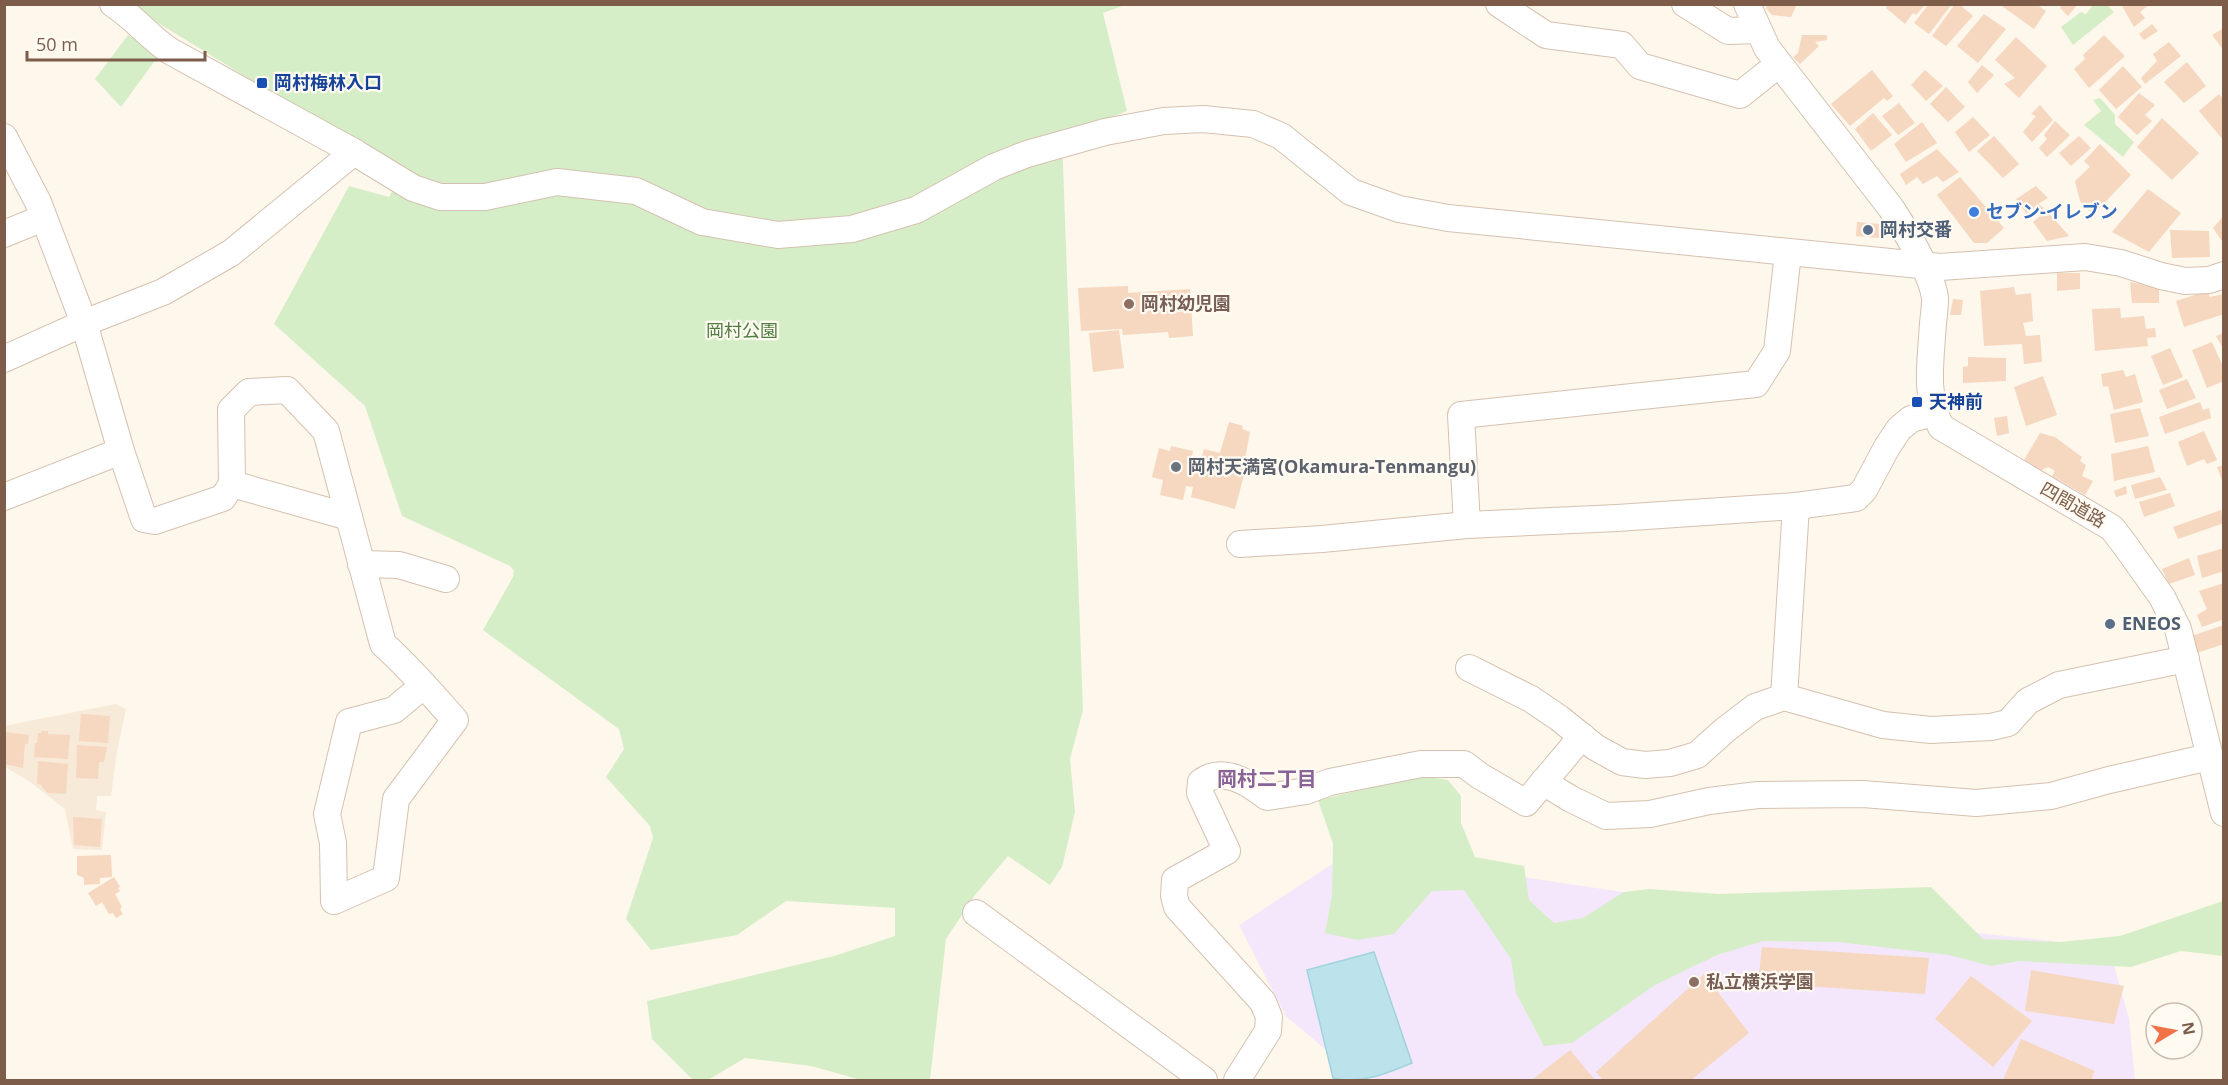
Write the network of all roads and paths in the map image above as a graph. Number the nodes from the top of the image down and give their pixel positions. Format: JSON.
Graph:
{"nodes":[{"id":1,"x":113,"y":4,"type":"edge"},
{"id":2,"x":1499,"y":4,"type":"edge"},
{"id":3,"x":1685,"y":4,"type":"edge"},
{"id":4,"x":1747,"y":4,"type":"edge"},
{"id":5,"x":1758,"y":30,"type":"junction"},
{"id":6,"x":1779,"y":64,"type":"junction"},
{"id":7,"x":4,"y":136,"type":"edge"},
{"id":8,"x":354,"y":152,"type":"junction"},
{"id":9,"x":44,"y":219,"type":"junction"},
{"id":10,"x":4,"y":234,"type":"edge"},
{"id":11,"x":1788,"y":253,"type":"junction"},
{"id":12,"x":1922,"y":266,"type":"junction"},
{"id":13,"x":2223,"y":275,"type":"edge"},
{"id":14,"x":84,"y":323,"type":"junction"},
{"id":15,"x":4,"y":359,"type":"edge"},
{"id":16,"x":1933,"y":412,"type":"junction"},
{"id":17,"x":121,"y":451,"type":"junction"},
{"id":18,"x":232,"y":484,"type":"junction"},
{"id":19,"x":4,"y":497,"type":"edge"},
{"id":20,"x":1796,"y":506,"type":"junction"},
{"id":21,"x":349,"y":517,"type":"junction"},
{"id":22,"x":1467,"y":525,"type":"junction"},
{"id":23,"x":1240,"y":544,"type":"dead end"},
{"id":24,"x":361,"y":564,"type":"junction"},
{"id":25,"x":446,"y":579,"type":"dead end"},
{"id":26,"x":2186,"y":659,"type":"junction"},
{"id":27,"x":1469,"y":668,"type":"dead end"},
{"id":28,"x":424,"y":685,"type":"junction"},
{"id":29,"x":1784,"y":697,"type":"junction"},
{"id":30,"x":1582,"y":736,"type":"junction"},
{"id":31,"x":2209,"y":757,"type":"junction"},
{"id":32,"x":1543,"y":782,"type":"junction"},
{"id":33,"x":2223,"y":813,"type":"edge"},
{"id":34,"x":976,"y":914,"type":"dead end"},
{"id":35,"x":1204,"y":1080,"type":"edge"},
{"id":36,"x":1237,"y":1080,"type":"edge"}],
"edges":[{"from":1,"to":8,"type":"street"},
{"from":2,"to":6,"type":"street"},
{"from":3,"to":5,"type":"street"},
{"from":4,"to":5,"type":"street"},
{"from":5,"to":6,"type":"street"},
{"from":6,"to":12,"type":"street"},
{"from":7,"to":9,"type":"street"},
{"from":8,"to":11,"type":"street"},
{"from":8,"to":14,"type":"street"},
{"from":9,"to":10,"type":"street"},
{"from":9,"to":14,"type":"street"},
{"from":11,"to":12,"type":"street"},
{"from":11,"to":22,"type":"street"},
{"from":12,"to":13,"type":"street"},
{"from":12,"to":16,"type":"street"},
{"from":14,"to":15,"type":"street"},
{"from":14,"to":17,"type":"street"},
{"from":16,"to":20,"type":"street"},
{"from":16,"to":26,"type":"street","name":"四間道路"},
{"from":17,"to":18,"type":"street"},
{"from":17,"to":19,"type":"street"},
{"from":18,"to":21,"type":"street"},
{"from":18,"to":21,"type":"street"},
{"from":20,"to":22,"type":"street"},
{"from":20,"to":29,"type":"street"},
{"from":21,"to":24,"type":"street"},
{"from":22,"to":23,"type":"street"},
{"from":24,"to":25,"type":"street"},
{"from":24,"to":28,"type":"street"},
{"from":26,"to":29,"type":"street"},
{"from":26,"to":31,"type":"street","name":"四間道路"},
{"from":27,"to":30,"type":"street"},
{"from":28,"to":28,"type":"street"},
{"from":29,"to":30,"type":"street"},
{"from":30,"to":32,"type":"street"},
{"from":31,"to":32,"type":"street"},
{"from":31,"to":33,"type":"street","name":"四間道路"},
{"from":32,"to":36,"type":"street"},
{"from":34,"to":35,"type":"street"}]}
